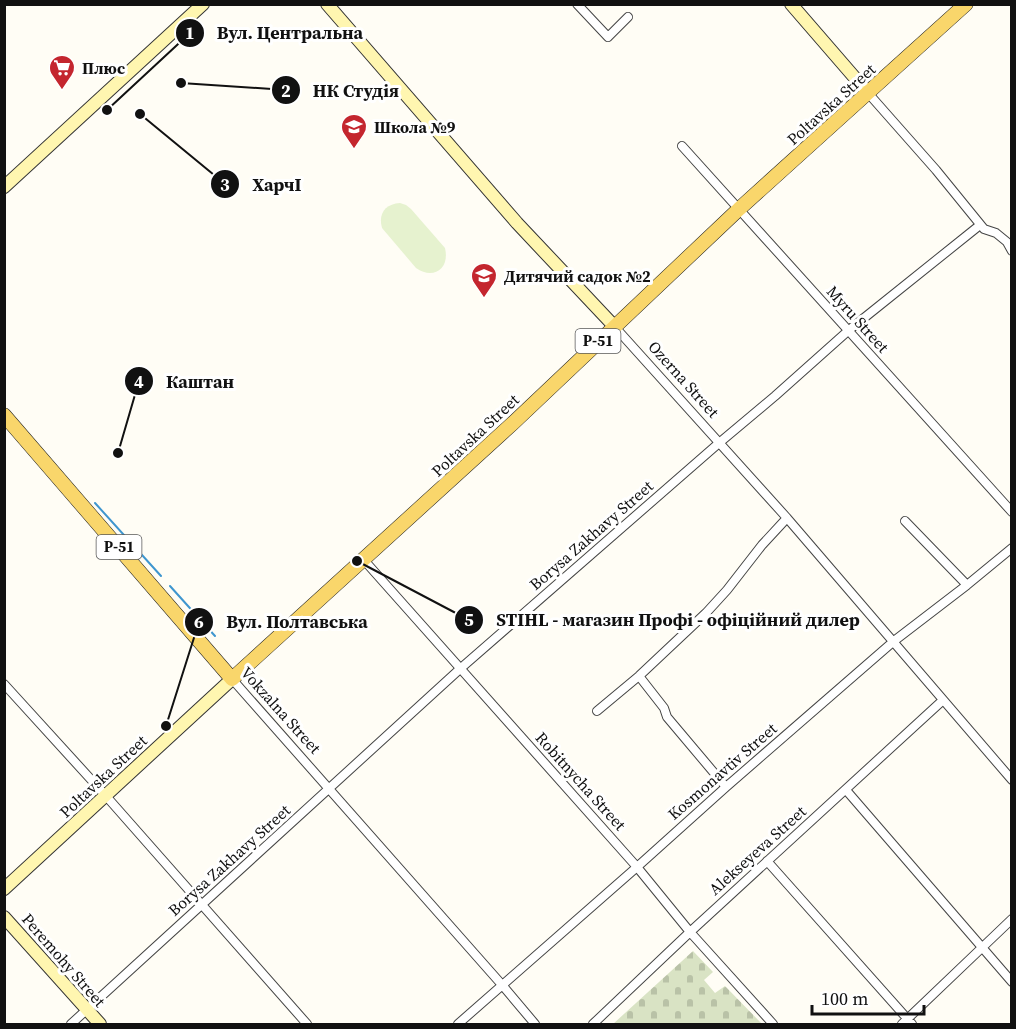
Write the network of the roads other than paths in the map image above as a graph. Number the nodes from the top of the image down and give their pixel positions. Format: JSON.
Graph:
{"nodes":[{"id":1,"x":203,"y":4,"type":"edge"},
{"id":2,"x":327,"y":4,"type":"edge"},
{"id":3,"x":577,"y":4,"type":"edge"},
{"id":4,"x":791,"y":4,"type":"edge"},
{"id":5,"x":966,"y":4,"type":"edge"},
{"id":6,"x":628,"y":17,"type":"dead end"},
{"id":7,"x":868,"y":93,"type":"junction"},
{"id":8,"x":682,"y":146,"type":"dead end"},
{"id":9,"x":4,"y":187,"type":"edge"},
{"id":10,"x":739,"y":209,"type":"junction"},
{"id":11,"x":980,"y":225,"type":"junction"},
{"id":12,"x":1011,"y":251,"type":"edge"},
{"id":13,"x":614,"y":326,"type":"junction"},
{"id":14,"x":849,"y":330,"type":"junction"},
{"id":15,"x":4,"y":415,"type":"edge"},
{"id":16,"x":719,"y":443,"type":"junction"},
{"id":17,"x":1011,"y":512,"type":"edge"},
{"id":18,"x":787,"y":518,"type":"junction"},
{"id":19,"x":905,"y":521,"type":"dead end"},
{"id":20,"x":1011,"y":548,"type":"edge"},
{"id":21,"x":363,"y":560,"type":"junction"},
{"id":22,"x":967,"y":585,"type":"junction"},
{"id":23,"x":894,"y":641,"type":"junction"},
{"id":24,"x":461,"y":668,"type":"junction"},
{"id":25,"x":639,"y":676,"type":"junction"},
{"id":26,"x":232,"y":679,"type":"junction"},
{"id":27,"x":4,"y":684,"type":"edge"},
{"id":28,"x":942,"y":700,"type":"junction"},
{"id":29,"x":597,"y":711,"type":"dead end"},
{"id":30,"x":1011,"y":780,"type":"edge"},
{"id":31,"x":726,"y":787,"type":"junction"},
{"id":32,"x":329,"y":789,"type":"junction"},
{"id":33,"x":846,"y":790,"type":"junction"},
{"id":34,"x":106,"y":796,"type":"junction"},
{"id":35,"x":767,"y":861,"type":"junction"},
{"id":36,"x":637,"y":867,"type":"junction"},
{"id":37,"x":4,"y":889,"type":"edge"},
{"id":38,"x":202,"y":905,"type":"junction"},
{"id":39,"x":4,"y":917,"type":"edge"},
{"id":40,"x":1011,"y":919,"type":"edge"},
{"id":41,"x":690,"y":932,"type":"junction"},
{"id":42,"x":982,"y":949,"type":"junction"},
{"id":43,"x":1011,"y":982,"type":"edge"},
{"id":44,"x":503,"y":986,"type":"junction"},
{"id":45,"x":87,"y":1010,"type":"junction"},
{"id":46,"x":907,"y":1023,"type":"edge"},
{"id":47,"x":72,"y":1024,"type":"edge"},
{"id":48,"x":99,"y":1024,"type":"edge"},
{"id":49,"x":307,"y":1024,"type":"edge"},
{"id":50,"x":458,"y":1024,"type":"edge"},
{"id":51,"x":535,"y":1024,"type":"edge"},
{"id":52,"x":593,"y":1024,"type":"edge"},
{"id":53,"x":773,"y":1024,"type":"edge"}],
"edges":[{"from":1,"to":9,"type":"street"},
{"from":2,"to":13,"type":"street","name":"Ozerna Street"},
{"from":3,"to":6,"type":"street"},
{"from":4,"to":7,"type":"street"},
{"from":5,"to":7,"type":"main road","name":"Poltavska Street","number":"Р-51"},
{"from":7,"to":10,"type":"main road","name":"Poltavska Street","number":"Р-51"},
{"from":7,"to":11,"type":"street"},
{"from":8,"to":10,"type":"street","name":"Myru Street"},
{"from":10,"to":13,"type":"main road","name":"Poltavska Street","number":"Р-51"},
{"from":10,"to":14,"type":"street","name":"Myru Street"},
{"from":11,"to":12,"type":"street"},
{"from":11,"to":14,"type":"street","name":"Borysa Zakhavy Street"},
{"from":13,"to":16,"type":"street","name":"Ozerna Street"},
{"from":13,"to":21,"type":"main road","name":"Poltavska Street","number":"Р-51"},
{"from":14,"to":16,"type":"street","name":"Borysa Zakhavy Street"},
{"from":14,"to":17,"type":"street","name":"Myru Street"},
{"from":15,"to":26,"type":"main road","name":"Vokzalna Street","number":"Р-51"},
{"from":16,"to":18,"type":"street","name":"Ozerna Street"},
{"from":16,"to":24,"type":"street","name":"Borysa Zakhavy Street"},
{"from":18,"to":23,"type":"street","name":"Ozerna Street"},
{"from":18,"to":25,"type":"street"},
{"from":19,"to":22,"type":"street"},
{"from":20,"to":22,"type":"street","name":"Kosmonavtiv Street"},
{"from":21,"to":24,"type":"street","name":"Robitnycha Street"},
{"from":21,"to":26,"type":"main road","name":"Poltavska Street","number":"Р-51"},
{"from":22,"to":23,"type":"street","name":"Kosmonavtiv Street"},
{"from":23,"to":28,"type":"street","name":"Ozerna Street"},
{"from":23,"to":31,"type":"street","name":"Kosmonavtiv Street"},
{"from":24,"to":32,"type":"street","name":"Borysa Zakhavy Street"},
{"from":24,"to":36,"type":"street","name":"Robitnycha Street"},
{"from":25,"to":29,"type":"street"},
{"from":25,"to":31,"type":"street"},
{"from":26,"to":32,"type":"street","name":"Vokzalna Street"},
{"from":26,"to":34,"type":"street","name":"Poltavska Street"},
{"from":27,"to":34,"type":"street"},
{"from":28,"to":30,"type":"street","name":"Ozerna Street"},
{"from":28,"to":33,"type":"street","name":"Alekseyeva Street"},
{"from":31,"to":36,"type":"street","name":"Kosmonavtiv Street"},
{"from":32,"to":38,"type":"street","name":"Borysa Zakhavy Street"},
{"from":32,"to":44,"type":"street","name":"Vokzalna Street"},
{"from":33,"to":35,"type":"street","name":"Alekseyeva Street"},
{"from":33,"to":42,"type":"street"},
{"from":34,"to":37,"type":"street","name":"Poltavska Street"},
{"from":34,"to":38,"type":"street"},
{"from":35,"to":41,"type":"street","name":"Alekseyeva Street"},
{"from":35,"to":46,"type":"street"},
{"from":36,"to":41,"type":"street","name":"Robitnycha Street"},
{"from":36,"to":44,"type":"street","name":"Kosmonavtiv Street"},
{"from":38,"to":45,"type":"street","name":"Borysa Zakhavy Street"},
{"from":38,"to":49,"type":"street"},
{"from":39,"to":45,"type":"street","name":"Peremohy Street"},
{"from":40,"to":42,"type":"street"},
{"from":41,"to":52,"type":"street","name":"Alekseyeva Street"},
{"from":41,"to":53,"type":"street","name":"Robitnycha Street"},
{"from":42,"to":43,"type":"street"},
{"from":42,"to":46,"type":"street"},
{"from":44,"to":50,"type":"street","name":"Kosmonavtiv Street"},
{"from":44,"to":51,"type":"street","name":"Vokzalna Street"},
{"from":45,"to":47,"type":"street","name":"Borysa Zakhavy Street"},
{"from":45,"to":48,"type":"street","name":"Peremohy Street"}]}
